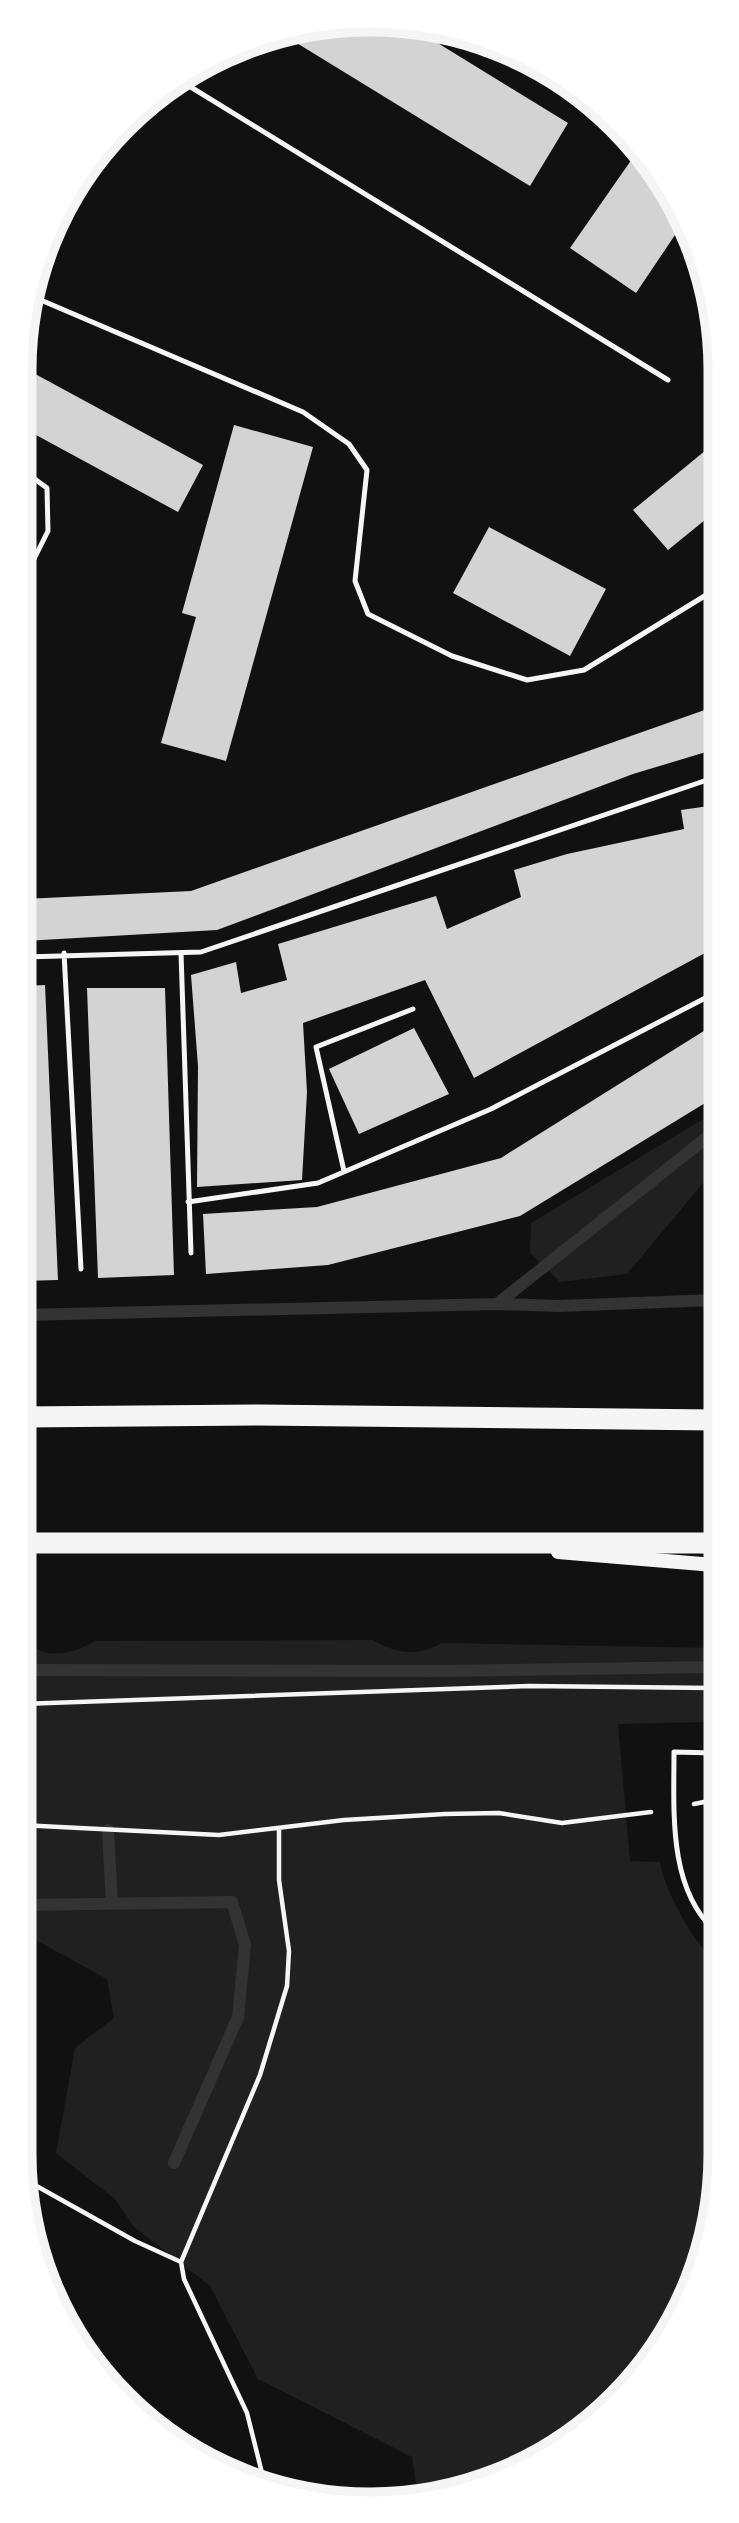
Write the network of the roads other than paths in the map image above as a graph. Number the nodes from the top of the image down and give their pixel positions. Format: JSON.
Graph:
{"nodes":[{"id":1,"x":187,"y":85,"type":"edge"},
{"id":2,"x":39,"y":299,"type":"edge"},
{"id":3,"x":668,"y":380,"type":"dead end"},
{"id":4,"x":32,"y":477,"type":"edge"},
{"id":5,"x":32,"y":564,"type":"edge"},
{"id":6,"x":708,"y":594,"type":"edge"},
{"id":7,"x":708,"y":780,"type":"edge"},
{"id":8,"x":64,"y":953,"type":"junction"},
{"id":9,"x":181,"y":953,"type":"junction"},
{"id":10,"x":32,"y":956,"type":"edge"},
{"id":11,"x":708,"y":997,"type":"edge"},
{"id":12,"x":413,"y":1009,"type":"dead end"},
{"id":13,"x":344,"y":1171,"type":"junction"},
{"id":14,"x":188,"y":1202,"type":"junction"},
{"id":15,"x":191,"y":1253,"type":"dead end"},
{"id":16,"x":81,"y":1269,"type":"dead end"},
{"id":17,"x":32,"y":1417,"type":"edge"},
{"id":18,"x":708,"y":1420,"type":"edge"},
{"id":19,"x":428,"y":1541,"type":"junction"},
{"id":20,"x":32,"y":1543,"type":"edge"},
{"id":21,"x":708,"y":1543,"type":"edge"},
{"id":22,"x":708,"y":1564,"type":"edge"},
{"id":23,"x":708,"y":1753,"type":"edge"},
{"id":24,"x":708,"y":1924,"type":"edge"}],
"edges":[{"from":1,"to":3,"type":"lane"},
{"from":2,"to":6,"type":"lane"},
{"from":4,"to":5,"type":"lane"},
{"from":7,"to":9,"type":"lane"},
{"from":8,"to":9,"type":"lane"},
{"from":8,"to":10,"type":"lane"},
{"from":8,"to":16,"type":"lane"},
{"from":9,"to":14,"type":"lane"},
{"from":11,"to":13,"type":"lane"},
{"from":12,"to":13,"type":"lane"},
{"from":13,"to":14,"type":"lane"},
{"from":14,"to":15,"type":"lane"},
{"from":17,"to":18,"type":"highway"},
{"from":19,"to":20,"type":"highway"},
{"from":19,"to":21,"type":"highway"},
{"from":19,"to":22,"type":"main road"},
{"from":23,"to":24,"type":"lane"}]}
